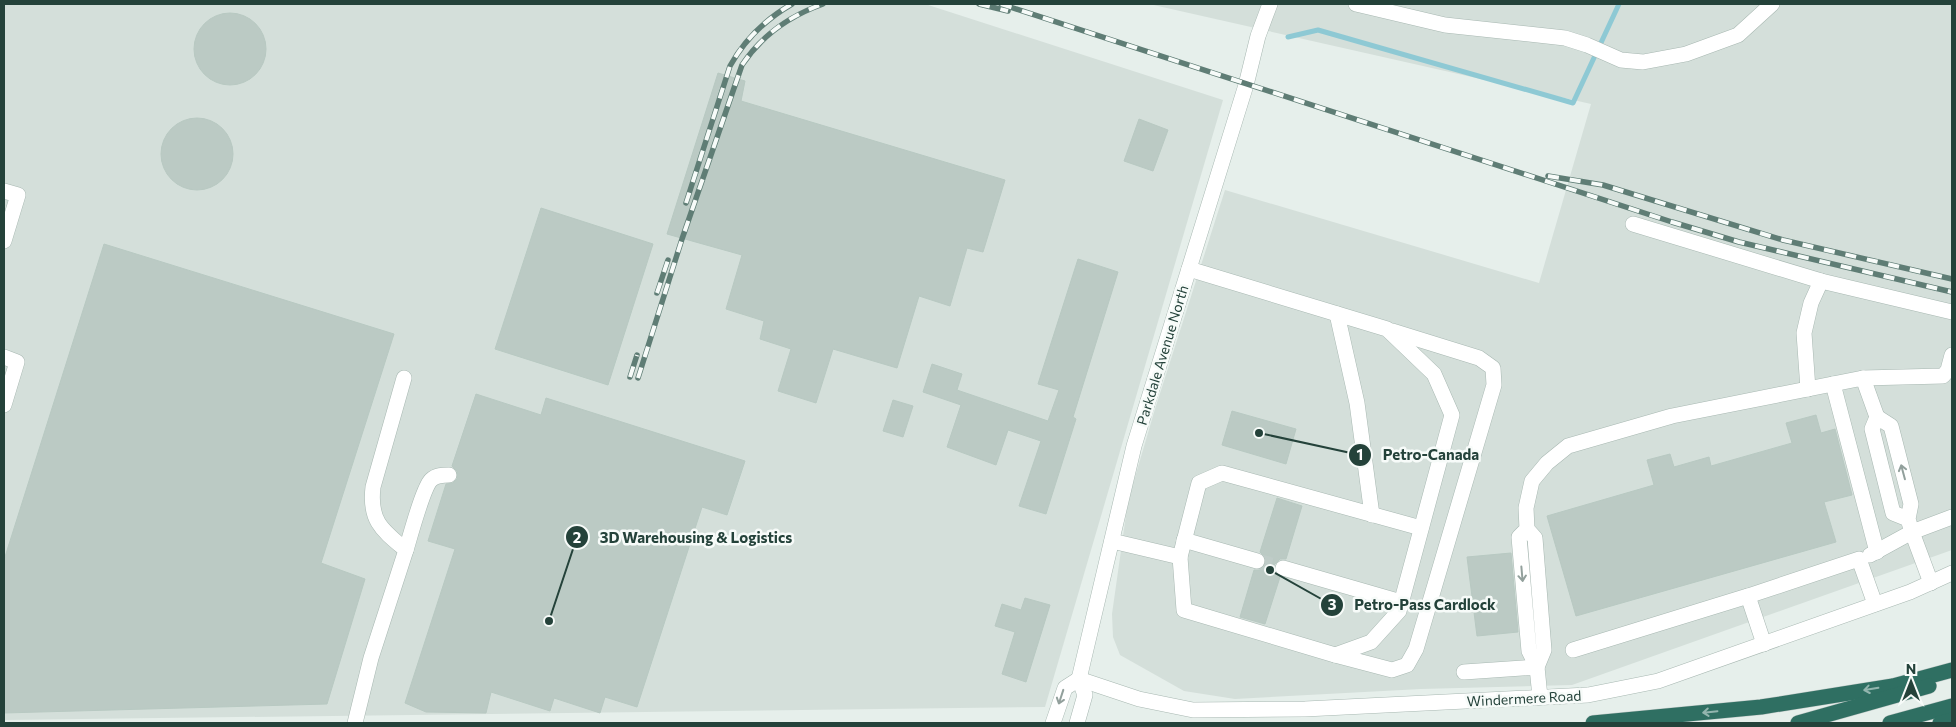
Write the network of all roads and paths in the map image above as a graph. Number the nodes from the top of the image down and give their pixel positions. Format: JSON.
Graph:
{"nodes":[{"id":1,"x":1270,"y":4,"type":"edge"},
{"id":2,"x":1356,"y":4,"type":"edge"},
{"id":3,"x":1772,"y":4,"type":"edge"},
{"id":4,"x":4,"y":191,"type":"edge"},
{"id":5,"x":1633,"y":224,"type":"dead end"},
{"id":6,"x":4,"y":241,"type":"edge"},
{"id":7,"x":1189,"y":269,"type":"junction"},
{"id":8,"x":1821,"y":280,"type":"junction"},
{"id":9,"x":1952,"y":312,"type":"edge"},
{"id":10,"x":1337,"y":314,"type":"junction"},
{"id":11,"x":1387,"y":329,"type":"junction"},
{"id":12,"x":1952,"y":355,"type":"edge"},
{"id":13,"x":4,"y":357,"type":"edge"},
{"id":14,"x":404,"y":378,"type":"dead end"},
{"id":15,"x":1863,"y":378,"type":"junction"},
{"id":16,"x":1832,"y":384,"type":"junction"},
{"id":17,"x":1808,"y":389,"type":"junction"},
{"id":18,"x":4,"y":405,"type":"edge"},
{"id":19,"x":449,"y":475,"type":"dead end"},
{"id":20,"x":1372,"y":514,"type":"junction"},
{"id":21,"x":1952,"y":517,"type":"edge"},
{"id":22,"x":1910,"y":526,"type":"junction"},
{"id":23,"x":1421,"y":528,"type":"junction"},
{"id":24,"x":1184,"y":540,"type":"junction"},
{"id":25,"x":1112,"y":541,"type":"junction"},
{"id":26,"x":406,"y":550,"type":"junction"},
{"id":27,"x":1877,"y":552,"type":"junction"},
{"id":28,"x":1180,"y":556,"type":"junction"},
{"id":29,"x":1859,"y":559,"type":"junction"},
{"id":30,"x":1257,"y":560,"type":"tunnel mouth"},
{"id":31,"x":1283,"y":568,"type":"tunnel mouth"},
{"id":32,"x":1952,"y":574,"type":"edge"},
{"id":33,"x":1931,"y":583,"type":"junction"},
{"id":34,"x":1748,"y":596,"type":"junction"},
{"id":35,"x":1402,"y":602,"type":"junction"},
{"id":36,"x":1875,"y":604,"type":"junction"},
{"id":37,"x":1764,"y":644,"type":"junction"},
{"id":38,"x":1573,"y":650,"type":"dead end"},
{"id":39,"x":1335,"y":655,"type":"junction"},
{"id":40,"x":1537,"y":667,"type":"junction"},
{"id":41,"x":1952,"y":670,"type":"edge"},
{"id":42,"x":1464,"y":672,"type":"dead end"},
{"id":43,"x":1952,"y":678,"type":"edge"},
{"id":44,"x":1079,"y":679,"type":"junction"},
{"id":45,"x":1540,"y":697,"type":"junction"},
{"id":46,"x":1952,"y":706,"type":"edge"},
{"id":47,"x":1952,"y":720,"type":"edge"},
{"id":48,"x":355,"y":723,"type":"edge"},
{"id":49,"x":1053,"y":723,"type":"edge"},
{"id":50,"x":1077,"y":723,"type":"edge"},
{"id":51,"x":1594,"y":723,"type":"edge"},
{"id":52,"x":1798,"y":723,"type":"edge"},
{"id":53,"x":1890,"y":723,"type":"edge"},
{"id":54,"x":1940,"y":723,"type":"edge"}],
"edges":[{"from":1,"to":7,"type":"street","name":"Parkdale Avenue North"},
{"from":2,"to":3,"type":"street"},
{"from":4,"to":6,"type":"street"},
{"from":5,"to":8,"type":"street"},
{"from":7,"to":10,"type":"street"},
{"from":7,"to":25,"type":"street","name":"Parkdale Avenue North"},
{"from":8,"to":9,"type":"street"},
{"from":8,"to":17,"type":"street"},
{"from":10,"to":11,"type":"street"},
{"from":10,"to":20,"type":"street"},
{"from":11,"to":23,"type":"street"},
{"from":11,"to":39,"type":"street"},
{"from":12,"to":15,"type":"street"},
{"from":13,"to":18,"type":"street"},
{"from":14,"to":26,"type":"street"},
{"from":15,"to":16,"type":"street"},
{"from":15,"to":22,"type":"street"},
{"from":16,"to":17,"type":"street"},
{"from":16,"to":27,"type":"street"},
{"from":17,"to":40,"type":"street"},
{"from":19,"to":26,"type":"street"},
{"from":20,"to":23,"type":"street"},
{"from":20,"to":24,"type":"street"},
{"from":21,"to":22,"type":"street"},
{"from":22,"to":27,"type":"street"},
{"from":22,"to":33,"type":"street"},
{"from":23,"to":35,"type":"street"},
{"from":24,"to":28,"type":"street"},
{"from":24,"to":30,"type":"street"},
{"from":25,"to":28,"type":"street"},
{"from":25,"to":44,"type":"street","name":"Parkdale Avenue North"},
{"from":26,"to":48,"type":"street"},
{"from":27,"to":29,"type":"street"},
{"from":28,"to":39,"type":"street"},
{"from":29,"to":34,"type":"street"},
{"from":29,"to":36,"type":"street"},
{"from":31,"to":35,"type":"street"},
{"from":32,"to":33,"type":"street","name":"Windermere Road"},
{"from":33,"to":36,"type":"street","name":"Windermere Road"},
{"from":34,"to":37,"type":"street"},
{"from":34,"to":38,"type":"street"},
{"from":35,"to":39,"type":"street"},
{"from":36,"to":37,"type":"street","name":"Windermere Road"},
{"from":37,"to":45,"type":"street","name":"Windermere Road"},
{"from":40,"to":42,"type":"street"},
{"from":40,"to":45,"type":"street"},
{"from":41,"to":51,"type":"highway","one_way":true},
{"from":43,"to":52,"type":"highway"},
{"from":44,"to":45,"type":"street","name":"Windermere Road"},
{"from":44,"to":49,"type":"street","one_way":true},
{"from":44,"to":50,"type":"street","name":"Parkdale Avenue North"},
{"from":46,"to":53,"type":"highway"},
{"from":47,"to":54,"type":"highway"}]}
